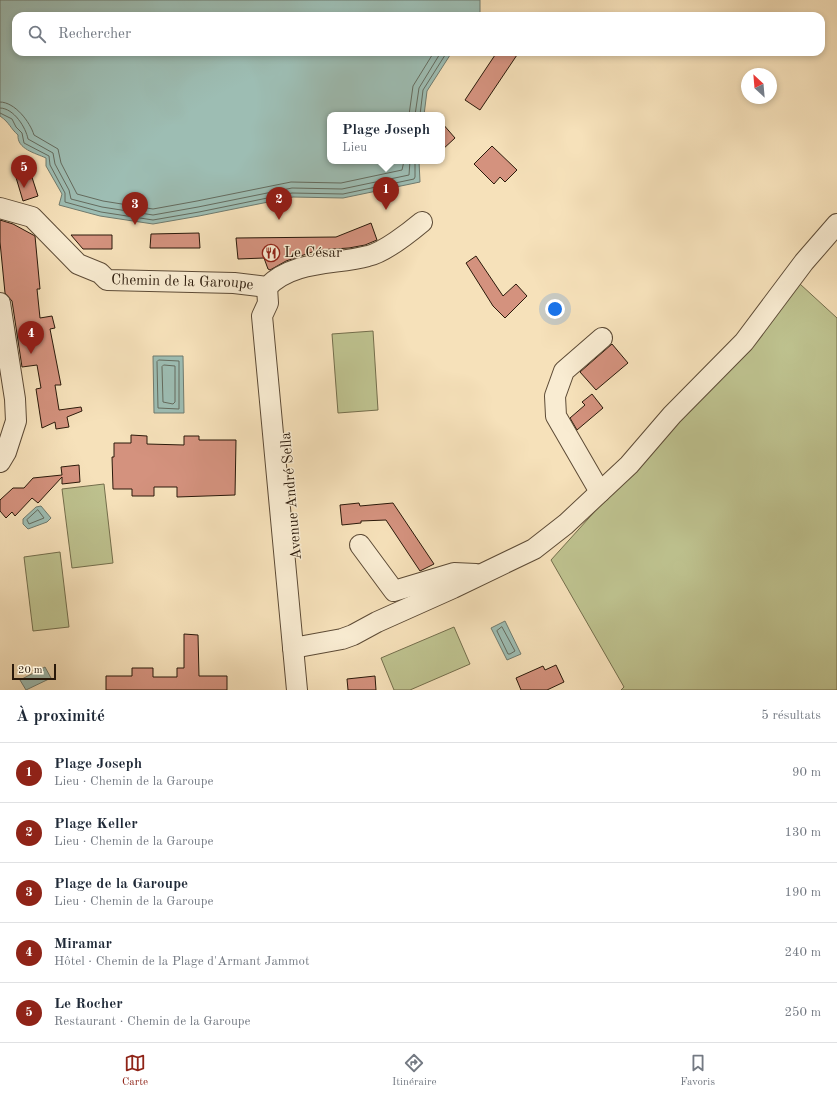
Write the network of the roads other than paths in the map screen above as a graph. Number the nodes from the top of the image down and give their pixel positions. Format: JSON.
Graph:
{"nodes":[{"id":1,"x":0,"y":208,"type":"edge"},
{"id":2,"x":422,"y":222,"type":"dead end"},
{"id":3,"x":837,"y":224,"type":"edge"},
{"id":4,"x":267,"y":295,"type":"junction"},
{"id":5,"x":0,"y":303,"type":"edge"},
{"id":6,"x":602,"y":338,"type":"dead end"},
{"id":7,"x":0,"y":462,"type":"edge"},
{"id":8,"x":600,"y":492,"type":"junction"},
{"id":9,"x":360,"y":545,"type":"dead end"},
{"id":10,"x":482,"y":574,"type":"junction"},
{"id":11,"x":299,"y":647,"type":"junction"},
{"id":12,"x":297,"y":690,"type":"edge"},
{"id":13,"x":310,"y":690,"type":"edge"}],
"edges":[{"from":1,"to":4,"type":"street","name":"Chemin de la Garoupe"},
{"from":2,"to":4,"type":"street","name":"Chemin de la Garoupe"},
{"from":3,"to":8,"type":"street"},
{"from":4,"to":11,"type":"street","name":"Avenue André Sella"},
{"from":5,"to":7,"type":"street"},
{"from":6,"to":8,"type":"street"},
{"from":8,"to":10,"type":"street"},
{"from":9,"to":10,"type":"street"},
{"from":10,"to":11,"type":"street"},
{"from":11,"to":12,"type":"street","name":"Avenue André Sella"},
{"from":11,"to":13,"type":"street","name":"Avenue André Sella"}]}
